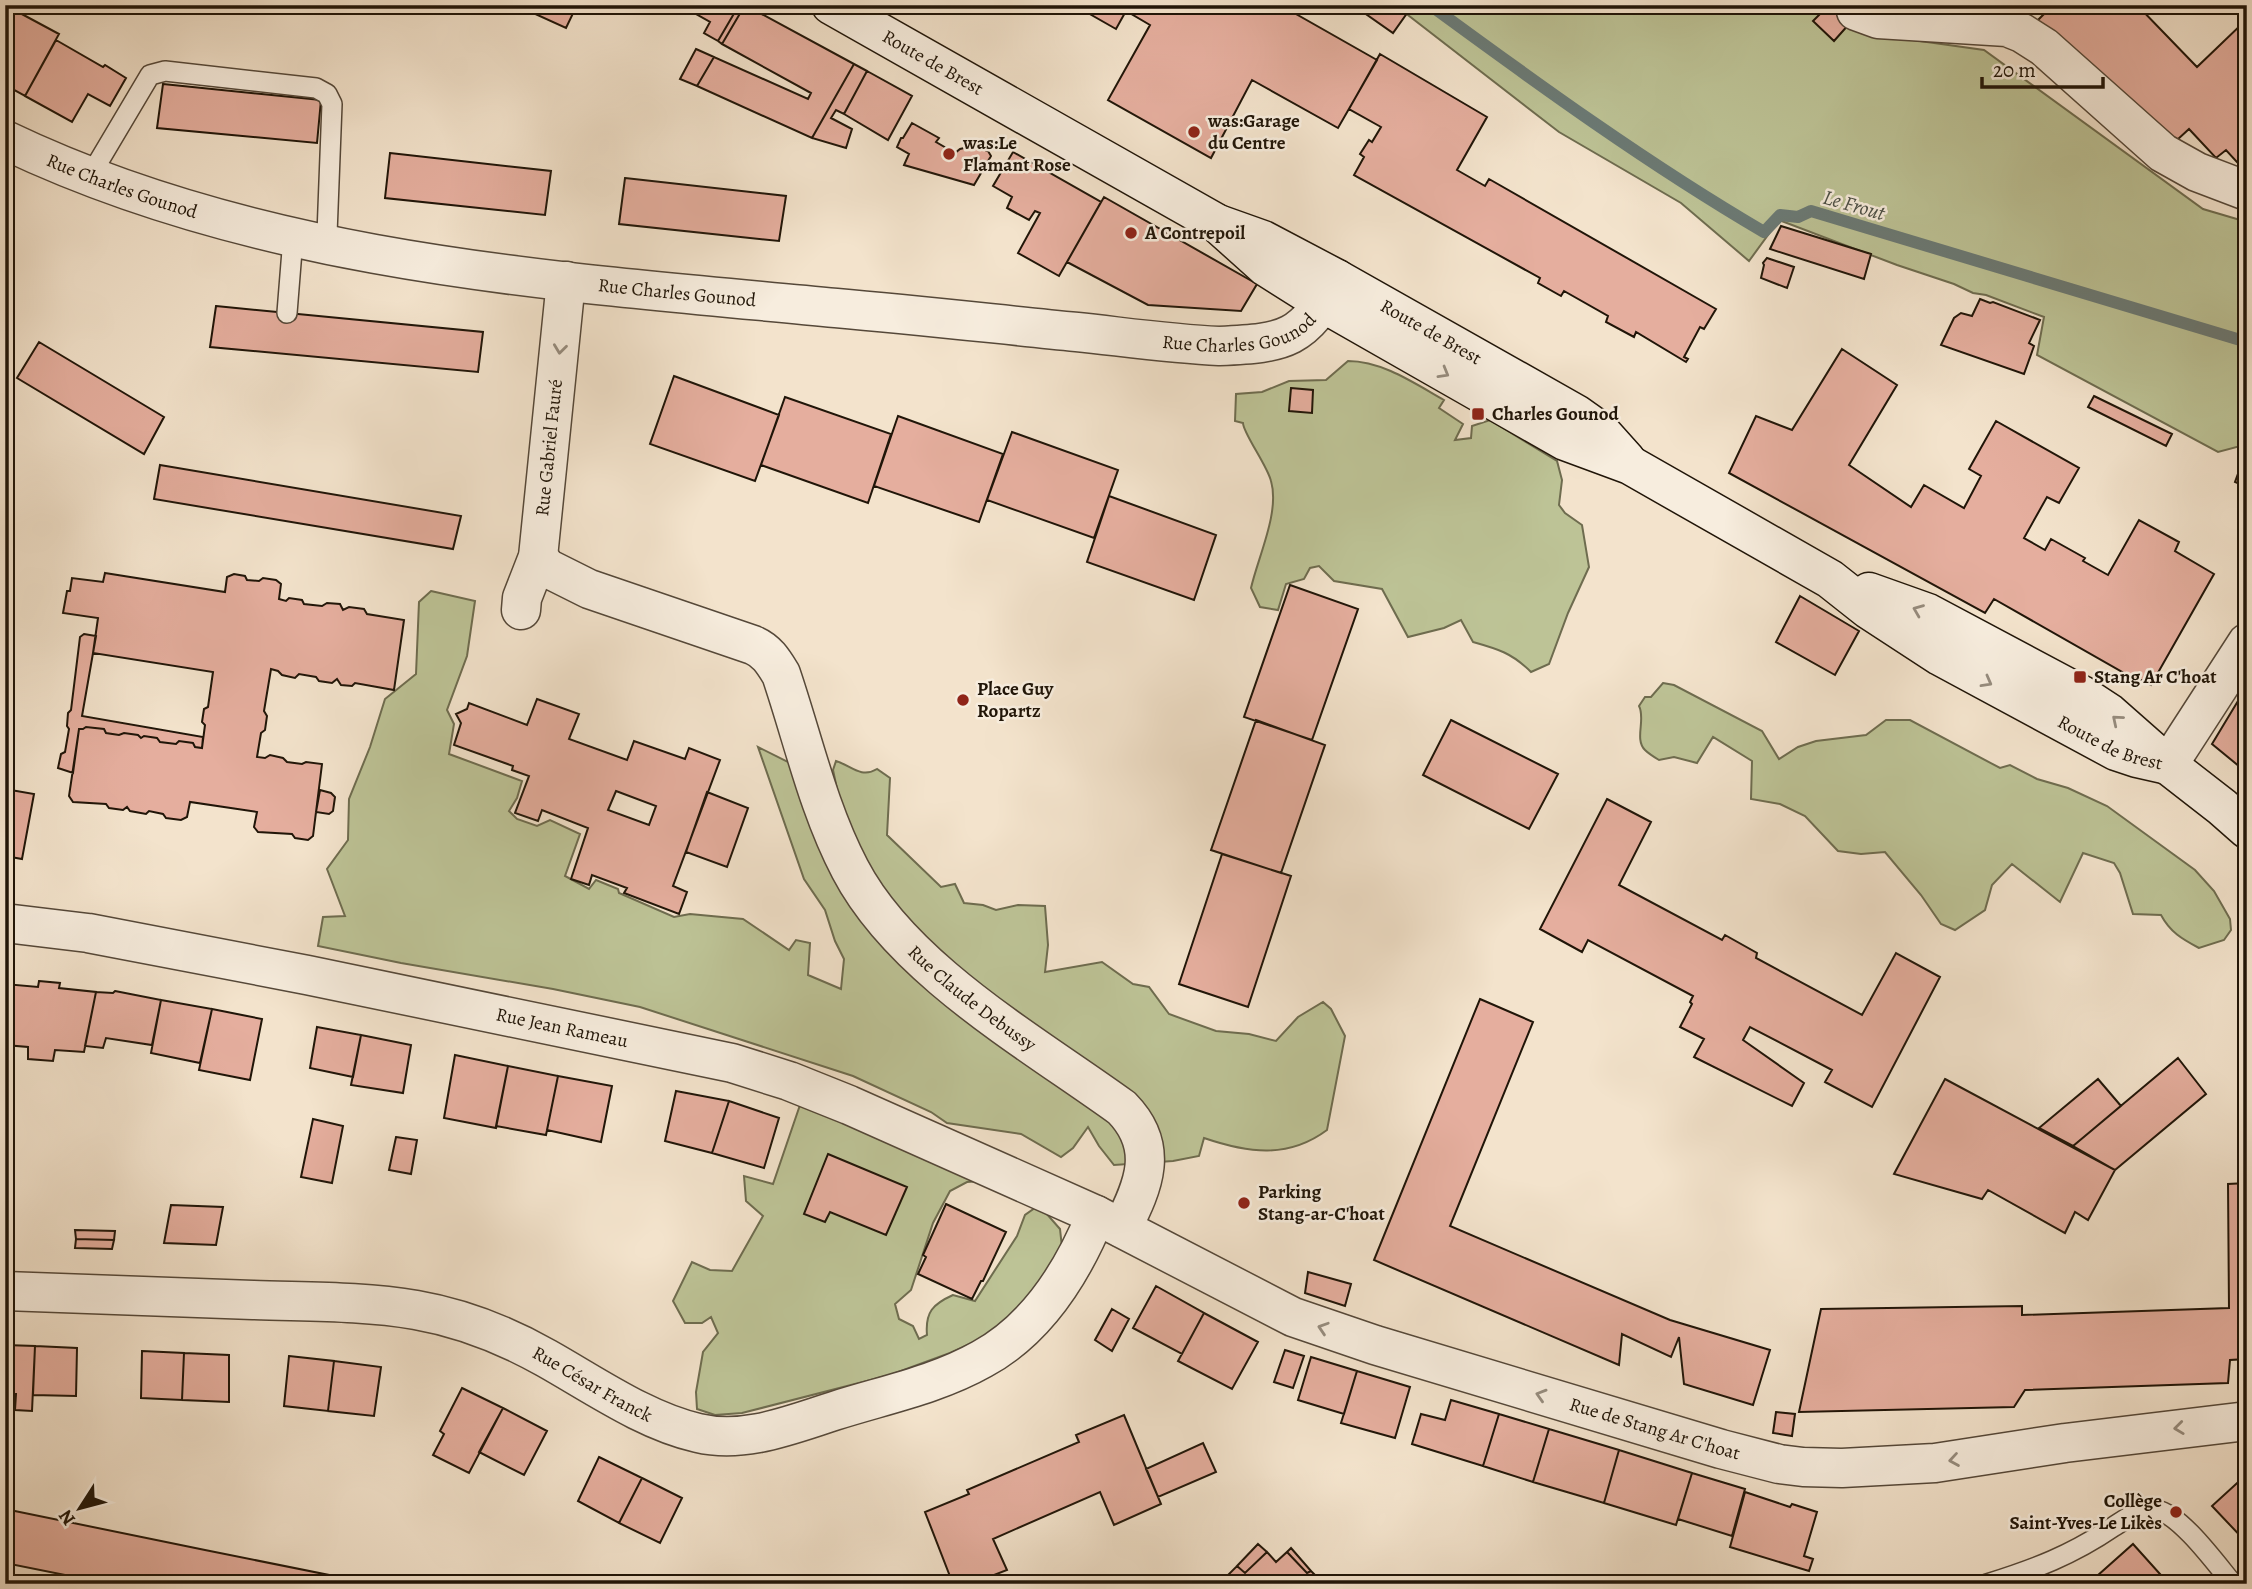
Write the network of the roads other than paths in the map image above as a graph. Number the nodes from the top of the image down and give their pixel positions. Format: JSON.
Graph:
{"nodes":[{"id":1,"x":831,"y":5,"type":"edge"},
{"id":2,"x":1856,"y":11,"type":"dead end"},
{"id":3,"x":5,"y":140,"type":"edge"},
{"id":4,"x":89,"y":176,"type":"junction"},
{"id":5,"x":2247,"y":191,"type":"edge"},
{"id":6,"x":310,"y":236,"type":"junction"},
{"id":7,"x":566,"y":281,"type":"junction"},
{"id":8,"x":1330,"y":291,"type":"junction"},
{"id":9,"x":287,"y":313,"type":"dead end"},
{"id":10,"x":538,"y":556,"type":"junction"},
{"id":11,"x":521,"y":610,"type":"dead end"},
{"id":12,"x":2247,"y":643,"type":"edge"},
{"id":13,"x":2168,"y":765,"type":"junction"},
{"id":14,"x":2247,"y":829,"type":"edge"},
{"id":15,"x":5,"y":923,"type":"edge"},
{"id":16,"x":1109,"y":1221,"type":"junction"},
{"id":17,"x":5,"y":1291,"type":"edge"},
{"id":18,"x":2247,"y":1421,"type":"edge"},
{"id":19,"x":1987,"y":1584,"type":"edge"},
{"id":20,"x":2233,"y":1584,"type":"edge"}],
"edges":[{"from":1,"to":8,"type":"street","name":"Route de Brest"},
{"from":2,"to":5,"type":"street"},
{"from":3,"to":4,"type":"street","name":"Rue Charles Gounod"},
{"from":4,"to":6,"type":"street","name":"Rue Charles Gounod"},
{"from":4,"to":6,"type":"lane"},
{"from":6,"to":7,"type":"street","name":"Rue Charles Gounod"},
{"from":6,"to":9,"type":"lane"},
{"from":7,"to":8,"type":"street","name":"Rue Charles Gounod"},
{"from":7,"to":10,"type":"street","name":"Rue Gabriel Fauré","one_way":true},
{"from":8,"to":13,"type":"street","name":"Route de Brest"},
{"from":10,"to":11,"type":"street","name":"Rue Gabriel Fauré"},
{"from":10,"to":16,"type":"street","name":"Rue Claude Debussy"},
{"from":12,"to":13,"type":"street"},
{"from":13,"to":14,"type":"street"},
{"from":15,"to":16,"type":"street","name":"Rue Jean Rameau"},
{"from":16,"to":17,"type":"street","name":"Rue César Franck"},
{"from":18,"to":16,"type":"street","name":"Rue de Stang Ar C'hoat","one_way":true},
{"from":19,"to":20,"type":"lane"}]}
